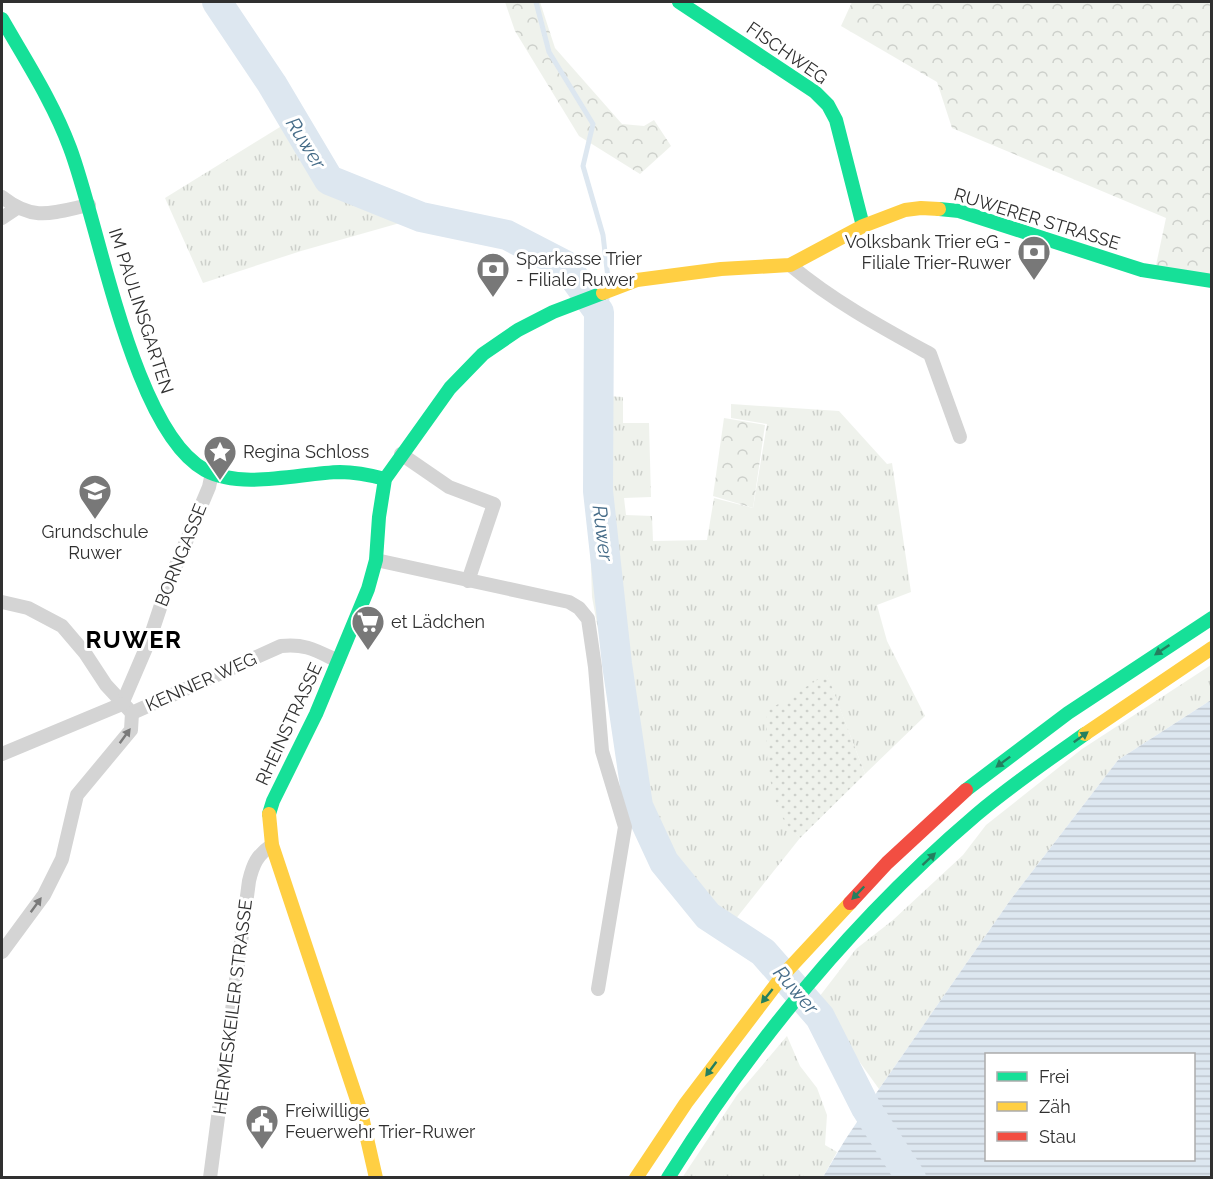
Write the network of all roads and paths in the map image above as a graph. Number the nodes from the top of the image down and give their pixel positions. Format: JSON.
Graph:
{"nodes":[{"id":1,"x":679,"y":2,"type":"edge"},
{"id":2,"x":2,"y":19,"type":"edge"},
{"id":3,"x":2,"y":197,"type":"edge"},
{"id":4,"x":89,"y":205,"type":"junction"},
{"id":5,"x":17,"y":208,"type":"junction"},
{"id":6,"x":2,"y":218,"type":"edge"},
{"id":7,"x":863,"y":226,"type":"junction"},
{"id":8,"x":790,"y":265,"type":"junction"},
{"id":9,"x":1212,"y":281,"type":"edge"},
{"id":10,"x":518,"y":330,"type":"joint"},
{"id":11,"x":960,"y":437,"type":"dead end"},
{"id":12,"x":401,"y":454,"type":"junction"},
{"id":13,"x":212,"y":473,"type":"junction"},
{"id":14,"x":385,"y":479,"type":"junction"},
{"id":15,"x":376,"y":560,"type":"junction"},
{"id":16,"x":468,"y":581,"type":"junction"},
{"id":17,"x":2,"y":602,"type":"edge"},
{"id":18,"x":1212,"y":618,"type":"edge"},
{"id":19,"x":1212,"y":648,"type":"edge"},
{"id":20,"x":338,"y":661,"type":"junction"},
{"id":21,"x":127,"y":708,"type":"junction"},
{"id":22,"x":2,"y":754,"type":"edge"},
{"id":23,"x":272,"y":845,"type":"junction"},
{"id":24,"x":2,"y":952,"type":"edge"},
{"id":25,"x":598,"y":989,"type":"dead end"},
{"id":26,"x":210,"y":1178,"type":"edge"},
{"id":27,"x":376,"y":1178,"type":"edge"},
{"id":28,"x":636,"y":1178,"type":"edge"},
{"id":29,"x":668,"y":1178,"type":"edge"}],
"edges":[{"from":1,"to":7,"type":"main road","name":"FISCHWEG"},
{"from":2,"to":4,"type":"main road","name":"IM PAULINSGARTEN"},
{"from":3,"to":5,"type":"street"},
{"from":4,"to":5,"type":"street"},
{"from":4,"to":13,"type":"main road","name":"IM PAULINSGARTEN"},
{"from":5,"to":6,"type":"street"},
{"from":7,"to":8,"type":"main road","name":"RUWERER STRASSE"},
{"from":7,"to":9,"type":"main road","name":"RUWERER STRASSE"},
{"from":8,"to":10,"type":"main road","name":"RUWERER STRASSE"},
{"from":8,"to":11,"type":"street"},
{"from":10,"to":12,"type":"main road","name":"RHEINSTRASSE"},
{"from":12,"to":14,"type":"main road","name":"RHEINSTRASSE"},
{"from":12,"to":16,"type":"street"},
{"from":13,"to":14,"type":"main road","name":"IM PAULINSGARTEN"},
{"from":13,"to":21,"type":"street","name":"BORNGASSE"},
{"from":14,"to":15,"type":"main road","name":"RHEINSTRASSE"},
{"from":15,"to":16,"type":"street"},
{"from":15,"to":20,"type":"main road","name":"RHEINSTRASSE"},
{"from":16,"to":25,"type":"street"},
{"from":17,"to":21,"type":"street"},
{"from":18,"to":28,"type":"main road","one_way":true},
{"from":29,"to":19,"type":"main road","one_way":true},
{"from":20,"to":21,"type":"street","name":"KENNER WEG"},
{"from":20,"to":23,"type":"main road","name":"RHEINSTRASSE"},
{"from":21,"to":22,"type":"street","name":"KENNER WEG"},
{"from":24,"to":21,"type":"street","name":"BORNGASSE","one_way":true},
{"from":23,"to":26,"type":"street","name":"HERMESKEILER STRASSE"},
{"from":23,"to":27,"type":"main road","name":"RHEINSTRASSE"}]}
